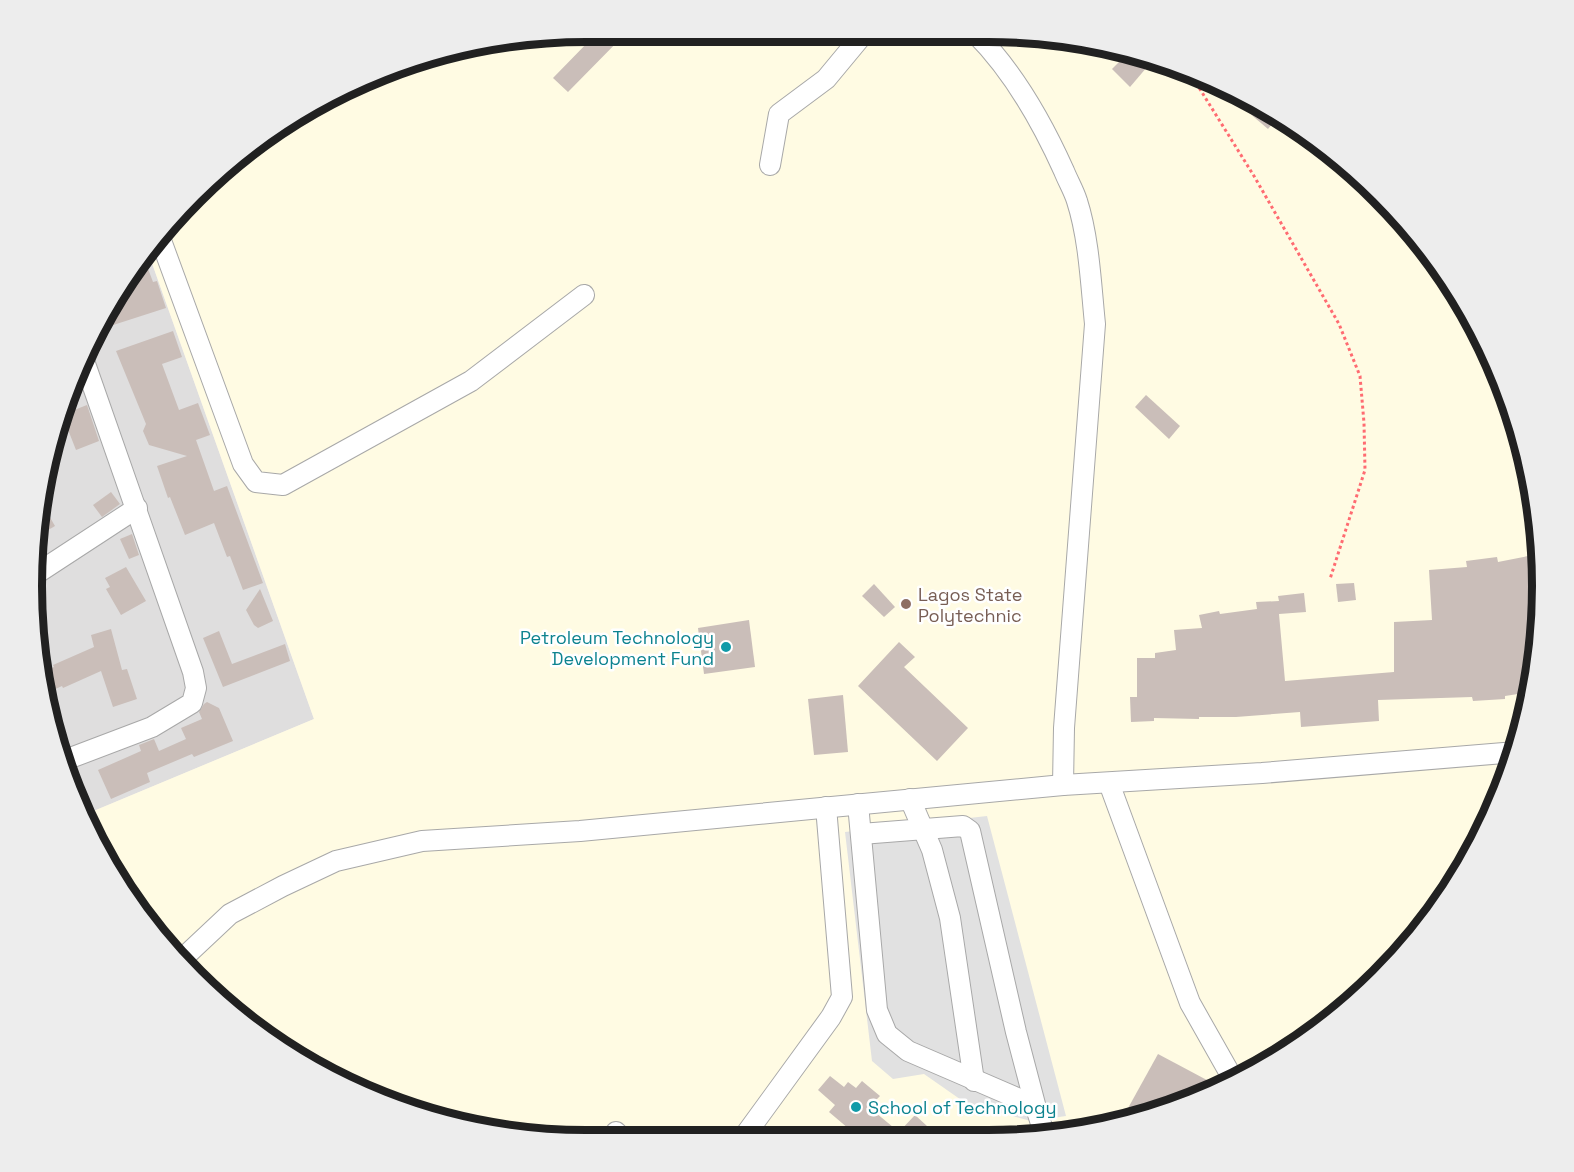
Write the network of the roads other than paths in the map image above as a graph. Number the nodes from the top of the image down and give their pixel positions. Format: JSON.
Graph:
{"nodes":[{"id":1,"x":857,"y":42,"type":"edge"},
{"id":2,"x":984,"y":42,"type":"edge"},
{"id":3,"x":770,"y":165,"type":"dead end"},
{"id":4,"x":163,"y":245,"type":"edge"},
{"id":5,"x":584,"y":295,"type":"dead end"},
{"id":6,"x":87,"y":369,"type":"edge"},
{"id":7,"x":137,"y":508,"type":"junction"},
{"id":8,"x":42,"y":570,"type":"edge"},
{"id":9,"x":1505,"y":753,"type":"edge"},
{"id":10,"x":70,"y":758,"type":"edge"},
{"id":11,"x":1109,"y":783,"type":"junction"},
{"id":12,"x":1063,"y":785,"type":"junction"},
{"id":13,"x":910,"y":799,"type":"junction"},
{"id":14,"x":858,"y":804,"type":"junction"},
{"id":15,"x":826,"y":807,"type":"junction"},
{"id":16,"x":923,"y":829,"type":"junction"},
{"id":17,"x":861,"y":834,"type":"junction"},
{"id":18,"x":186,"y":955,"type":"edge"},
{"id":19,"x":1230,"y":1074,"type":"edge"},
{"id":20,"x":974,"y":1081,"type":"junction"},
{"id":21,"x":1036,"y":1108,"type":"junction"},
{"id":22,"x":1042,"y":1127,"type":"edge"},
{"id":23,"x":749,"y":1130,"type":"edge"}],
"edges":[{"from":1,"to":3,"type":"street"},
{"from":2,"to":12,"type":"street"},
{"from":4,"to":5,"type":"street"},
{"from":6,"to":7,"type":"street"},
{"from":7,"to":8,"type":"street"},
{"from":7,"to":10,"type":"street"},
{"from":9,"to":11,"type":"street"},
{"from":11,"to":12,"type":"street"},
{"from":11,"to":19,"type":"street"},
{"from":12,"to":13,"type":"street"},
{"from":13,"to":14,"type":"street"},
{"from":13,"to":16,"type":"street"},
{"from":14,"to":15,"type":"street"},
{"from":14,"to":17,"type":"street"},
{"from":15,"to":18,"type":"street"},
{"from":15,"to":23,"type":"street"},
{"from":16,"to":17,"type":"street"},
{"from":16,"to":20,"type":"street"},
{"from":16,"to":21,"type":"street"},
{"from":17,"to":20,"type":"street"},
{"from":20,"to":21,"type":"street"},
{"from":21,"to":22,"type":"street"}]}
